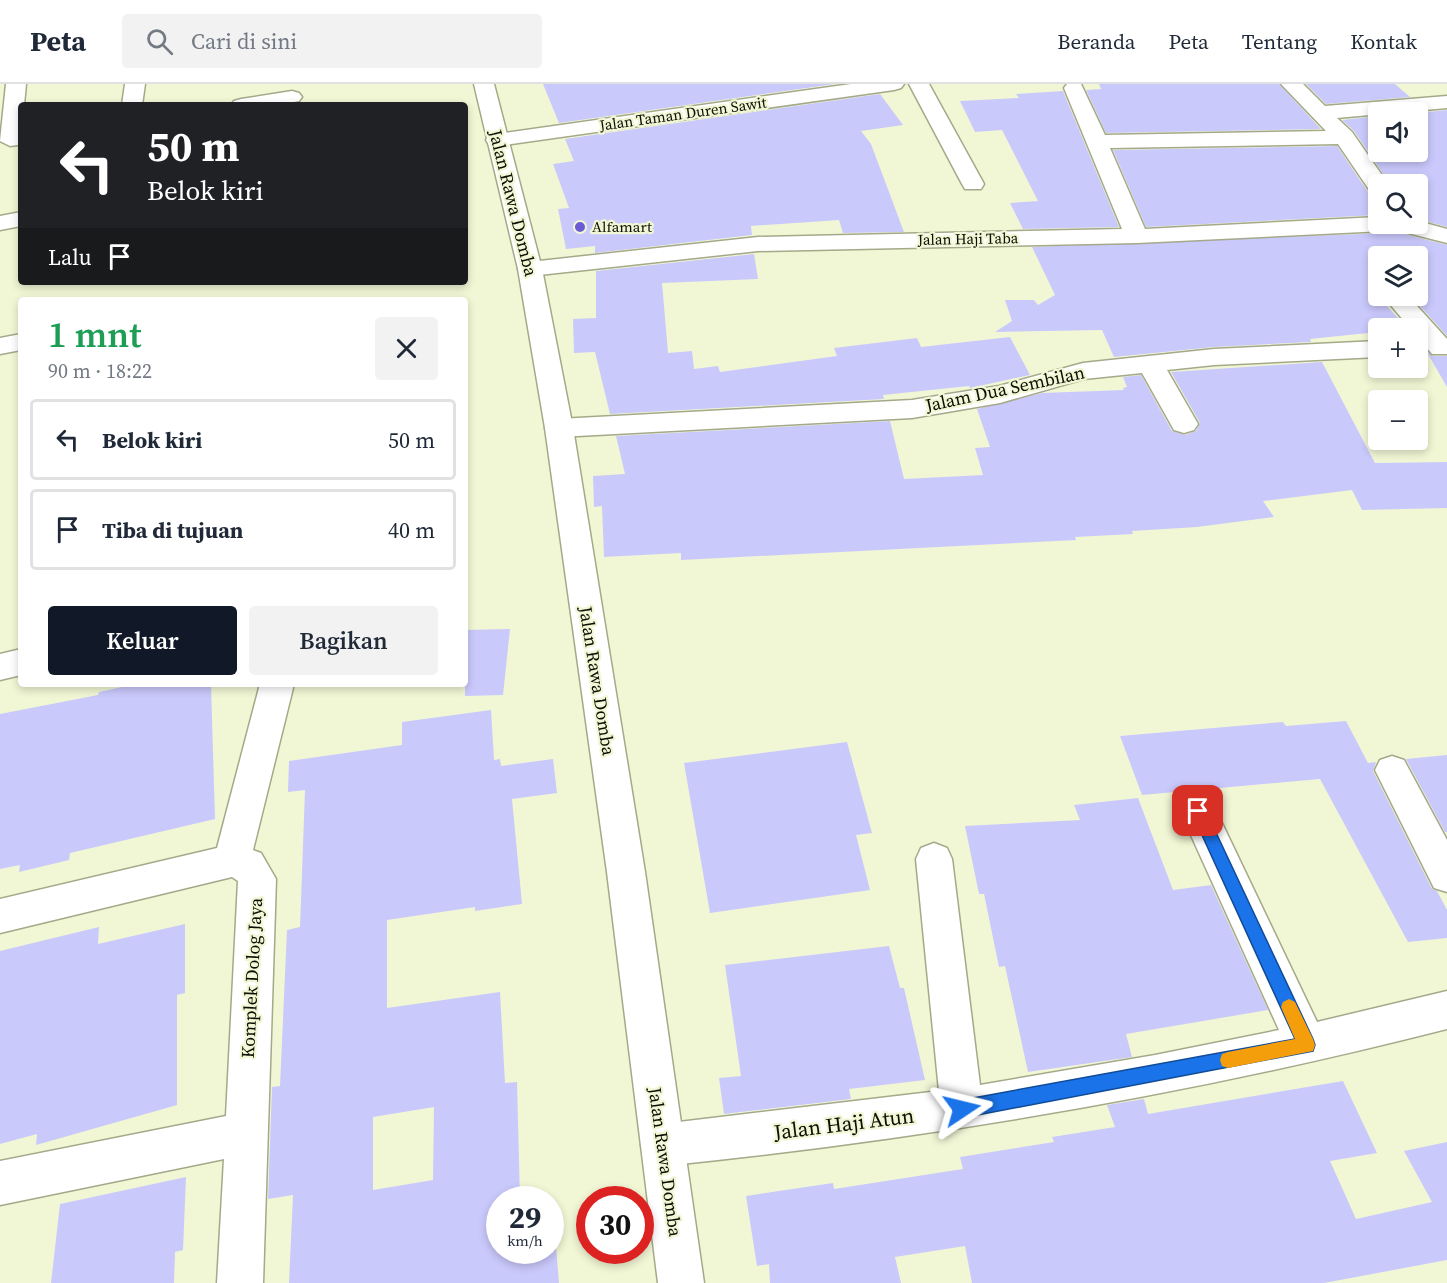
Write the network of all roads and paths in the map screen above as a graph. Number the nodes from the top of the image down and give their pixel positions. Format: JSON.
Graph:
{"nodes":[{"id":1,"x":16,"y":84,"type":"edge"},
{"id":2,"x":135,"y":84,"type":"edge"},
{"id":3,"x":484,"y":84,"type":"edge"},
{"id":4,"x":894,"y":84,"type":"edge"},
{"id":5,"x":919,"y":84,"type":"edge"},
{"id":6,"x":1291,"y":84,"type":"edge"},
{"id":7,"x":870,"y":86,"type":"edge"},
{"id":8,"x":1074,"y":88,"type":"dead end"},
{"id":9,"x":292,"y":95,"type":"edge"},
{"id":10,"x":132,"y":102,"type":"edge"},
{"id":11,"x":256,"y":102,"type":"edge"},
{"id":12,"x":1447,"y":102,"type":"edge"},
{"id":13,"x":1322,"y":114,"type":"junction"},
{"id":14,"x":1344,"y":137,"type":"junction"},
{"id":15,"x":10,"y":140,"type":"edge"},
{"id":16,"x":497,"y":140,"type":"junction"},
{"id":17,"x":1099,"y":142,"type":"junction"},
{"id":18,"x":1370,"y":174,"type":"edge"},
{"id":19,"x":973,"y":184,"type":"dead end"},
{"id":20,"x":18,"y":220,"type":"edge"},
{"id":21,"x":0,"y":223,"type":"edge"},
{"id":22,"x":1368,"y":225,"type":"edge"},
{"id":23,"x":1428,"y":231,"type":"edge"},
{"id":24,"x":1137,"y":236,"type":"junction"},
{"id":25,"x":1447,"y":236,"type":"edge"},
{"id":26,"x":530,"y":269,"type":"junction"},
{"id":27,"x":1403,"y":306,"type":"edge"},
{"id":28,"x":18,"y":343,"type":"edge"},
{"id":29,"x":0,"y":346,"type":"edge"},
{"id":30,"x":1435,"y":348,"type":"edge"},
{"id":31,"x":1368,"y":349,"type":"edge"},
{"id":32,"x":1150,"y":363,"type":"junction"},
{"id":33,"x":1184,"y":424,"type":"dead end"},
{"id":34,"x":559,"y":428,"type":"junction"},
{"id":35,"x":18,"y":663,"type":"edge"},
{"id":36,"x":0,"y":667,"type":"edge"},
{"id":37,"x":277,"y":687,"type":"edge"},
{"id":38,"x":1392,"y":770,"type":"dead end"},
{"id":39,"x":1198,"y":811,"type":"dead end"},
{"id":40,"x":934,"y":859,"type":"dead end"},
{"id":41,"x":232,"y":861,"type":"junction"},
{"id":42,"x":1447,"y":876,"type":"edge"},
{"id":43,"x":0,"y":916,"type":"edge"},
{"id":44,"x":1447,"y":1010,"type":"edge"},
{"id":45,"x":1307,"y":1045,"type":"junction"},
{"id":46,"x":962,"y":1109,"type":"junction"},
{"id":47,"x":245,"y":1133,"type":"junction"},
{"id":48,"x":662,"y":1145,"type":"junction"},
{"id":49,"x":0,"y":1183,"type":"edge"},
{"id":50,"x":240,"y":1283,"type":"edge"},
{"id":51,"x":681,"y":1283,"type":"edge"}],
"edges":[{"from":1,"to":15,"type":"street"},
{"from":2,"to":10,"type":"street"},
{"from":3,"to":16,"type":"street","name":"Jalan Rawa Domba"},
{"from":4,"to":7,"type":"street","name":"Jalan Taman Duren Sawit"},
{"from":5,"to":19,"type":"street"},
{"from":6,"to":13,"type":"street"},
{"from":7,"to":16,"type":"street","name":"Jalan Taman Duren Sawit"},
{"from":8,"to":17,"type":"street"},
{"from":9,"to":11,"type":"street"},
{"from":12,"to":13,"type":"street"},
{"from":13,"to":14,"type":"street"},
{"from":14,"to":17,"type":"street"},
{"from":14,"to":18,"type":"street"},
{"from":16,"to":26,"type":"street","name":"Jalan Rawa Domba"},
{"from":17,"to":24,"type":"street"},
{"from":20,"to":21,"type":"street"},
{"from":22,"to":24,"type":"street","name":"Jalan Haji Taba"},
{"from":23,"to":25,"type":"street","name":"Jalan Haji Taba"},
{"from":24,"to":26,"type":"street","name":"Jalan Haji Taba"},
{"from":26,"to":34,"type":"street","name":"Jalan Rawa Domba"},
{"from":27,"to":30,"type":"street"},
{"from":28,"to":29,"type":"street"},
{"from":31,"to":32,"type":"street","name":"Jalam Dua Sembilan"},
{"from":32,"to":33,"type":"street"},
{"from":32,"to":34,"type":"street","name":"Jalam Dua Sembilan"},
{"from":34,"to":48,"type":"street","name":"Jalan Rawa Domba"},
{"from":35,"to":36,"type":"street"},
{"from":37,"to":41,"type":"street"},
{"from":38,"to":42,"type":"street"},
{"from":39,"to":45,"type":"street"},
{"from":40,"to":46,"type":"street"},
{"from":41,"to":43,"type":"street"},
{"from":41,"to":47,"type":"street","name":"Komplek Dolog Jaya"},
{"from":44,"to":45,"type":"street","name":"Jalan Haji Atun"},
{"from":45,"to":46,"type":"street","name":"Jalan Haji Atun"},
{"from":46,"to":48,"type":"street","name":"Jalan Haji Atun"},
{"from":47,"to":49,"type":"street"},
{"from":47,"to":50,"type":"street","name":"Komplek Dolog Jaya"},
{"from":48,"to":51,"type":"street","name":"Jalan Rawa Domba"}]}
